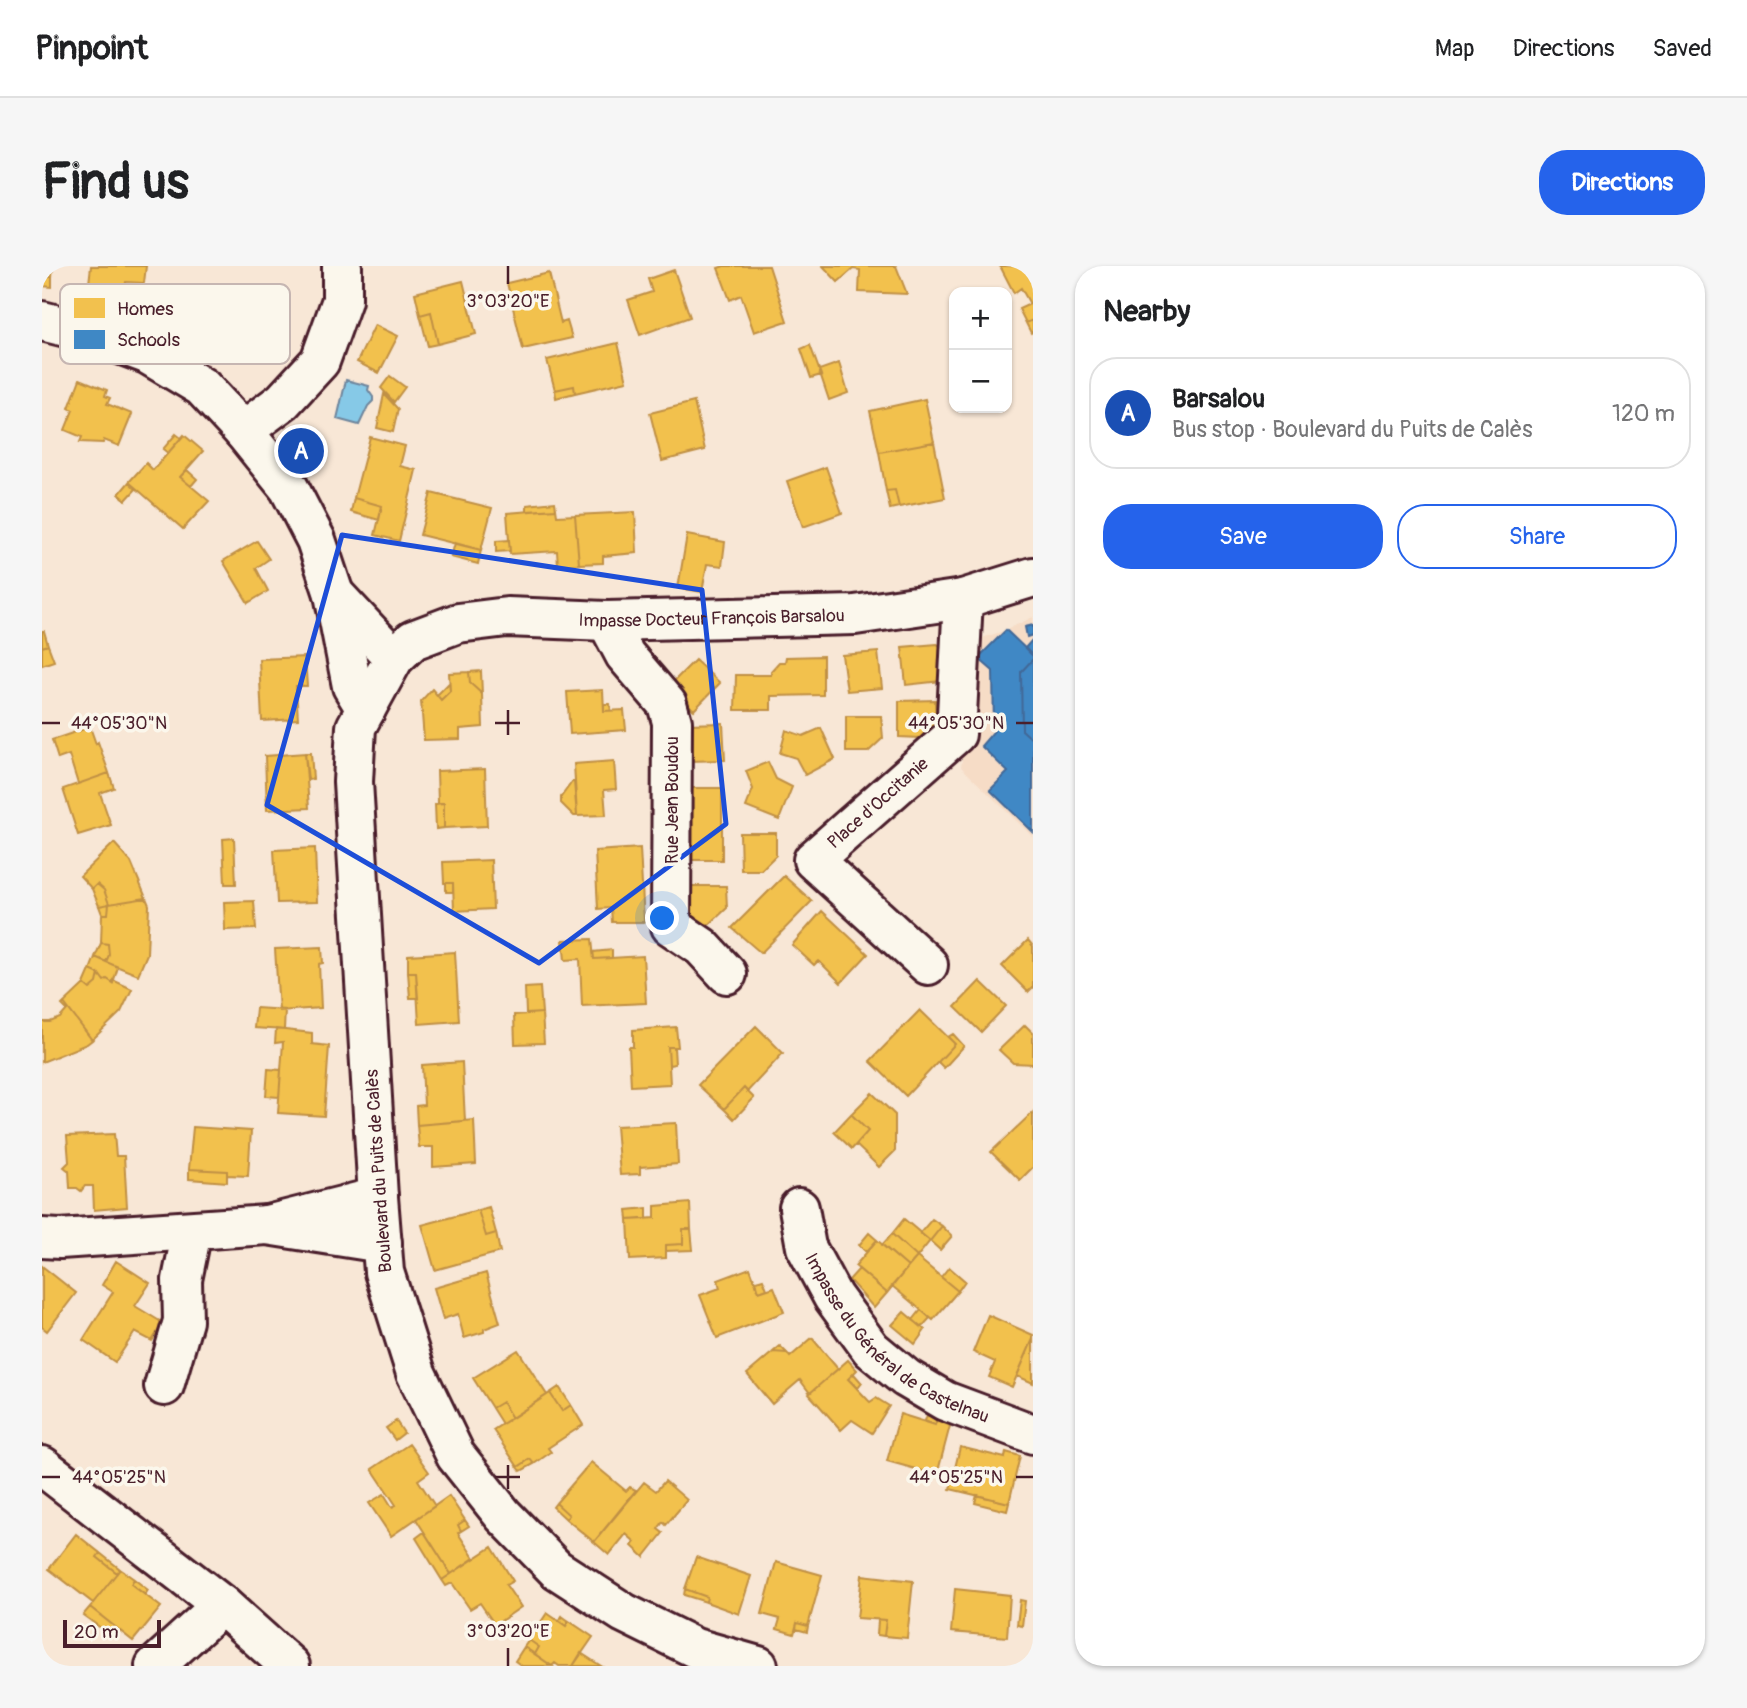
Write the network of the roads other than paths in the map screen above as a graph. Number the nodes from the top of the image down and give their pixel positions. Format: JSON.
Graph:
{"nodes":[{"id":1,"x":342,"y":266,"type":"edge"},
{"id":2,"x":42,"y":321,"type":"edge"},
{"id":3,"x":60,"y":326,"type":"edge"},
{"id":4,"x":164,"y":364,"type":"edge"},
{"id":5,"x":243,"y":431,"type":"junction"},
{"id":6,"x":1033,"y":577,"type":"edge"},
{"id":7,"x":334,"y":594,"type":"junction"},
{"id":8,"x":963,"y":599,"type":"junction"},
{"id":9,"x":607,"y":621,"type":"junction"},
{"id":10,"x":394,"y":658,"type":"junction"},
{"id":11,"x":366,"y":709,"type":"junction"},
{"id":12,"x":928,"y":965,"type":"dead end"},
{"id":13,"x":727,"y":974,"type":"dead end"},
{"id":14,"x":378,"y":1197,"type":"junction"},
{"id":15,"x":799,"y":1208,"type":"dead end"},
{"id":16,"x":267,"y":1225,"type":"junction"},
{"id":17,"x":192,"y":1231,"type":"junction"},
{"id":18,"x":42,"y":1238,"type":"edge"},
{"id":19,"x":382,"y":1243,"type":"junction"},
{"id":20,"x":164,"y":1386,"type":"dead end"},
{"id":21,"x":1033,"y":1434,"type":"edge"},
{"id":22,"x":42,"y":1466,"type":"edge"},
{"id":23,"x":222,"y":1605,"type":"junction"},
{"id":24,"x":155,"y":1666,"type":"edge"},
{"id":25,"x":290,"y":1666,"type":"edge"},
{"id":26,"x":758,"y":1666,"type":"edge"}],
"edges":[{"from":1,"to":5,"type":"street"},
{"from":2,"to":3,"type":"street"},
{"from":4,"to":5,"type":"street"},
{"from":5,"to":7,"type":"street"},
{"from":6,"to":8,"type":"street","name":"Impasse Docteur François Barsalou"},
{"from":7,"to":10,"type":"street"},
{"from":7,"to":11,"type":"street"},
{"from":8,"to":9,"type":"street","name":"Impasse Docteur François Barsalou"},
{"from":8,"to":12,"type":"street","name":"Place d'Occitanie"},
{"from":9,"to":10,"type":"street","name":"Impasse Docteur François Barsalou"},
{"from":9,"to":13,"type":"street","name":"Rue Jean Boudou"},
{"from":10,"to":11,"type":"street","name":"Boulevard du Puits de Calès"},
{"from":11,"to":14,"type":"street","name":"Boulevard du Puits de Calès"},
{"from":14,"to":16,"type":"street"},
{"from":14,"to":19,"type":"street","name":"Boulevard du Puits de Calès"},
{"from":15,"to":21,"type":"street","name":"Impasse du Général de Castelnau"},
{"from":16,"to":17,"type":"street"},
{"from":16,"to":19,"type":"street"},
{"from":17,"to":18,"type":"street"},
{"from":17,"to":20,"type":"street"},
{"from":19,"to":26,"type":"street","name":"Boulevard du Puits de Calès"},
{"from":22,"to":23,"type":"street"},
{"from":23,"to":24,"type":"street"},
{"from":23,"to":25,"type":"street"}]}
